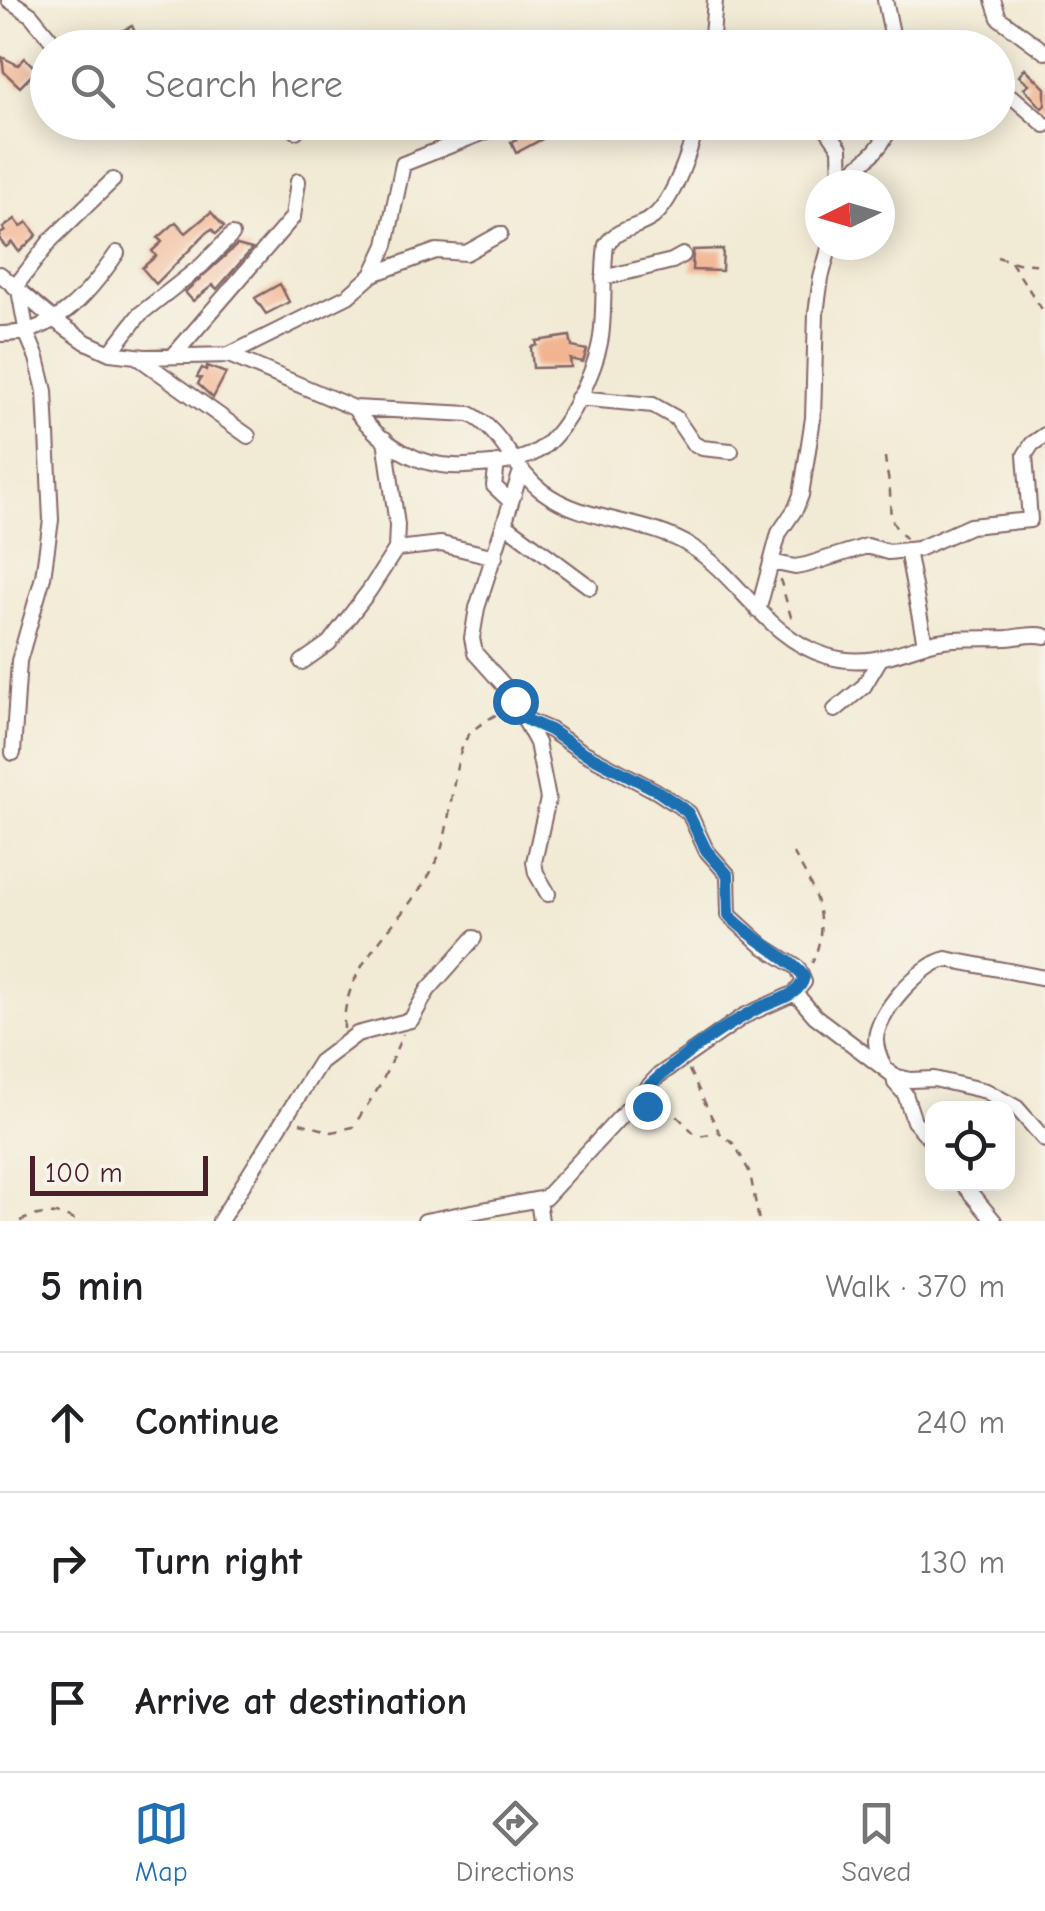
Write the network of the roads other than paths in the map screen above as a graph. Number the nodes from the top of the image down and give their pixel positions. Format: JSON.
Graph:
{"nodes":[{"id":1,"x":10,"y":0,"type":"edge"},
{"id":2,"x":715,"y":0,"type":"edge"},
{"id":3,"x":885,"y":0,"type":"edge"},
{"id":4,"x":992,"y":0,"type":"edge"},
{"id":5,"x":43,"y":30,"type":"edge"},
{"id":6,"x":712,"y":30,"type":"edge"},
{"id":7,"x":891,"y":30,"type":"edge"},
{"id":8,"x":1013,"y":30,"type":"edge"},
{"id":9,"x":1015,"y":31,"type":"edge"},
{"id":10,"x":1045,"y":52,"type":"edge"},
{"id":11,"x":1015,"y":99,"type":"edge"},
{"id":12,"x":1045,"y":125,"type":"edge"},
{"id":13,"x":464,"y":140,"type":"edge"},
{"id":14,"x":692,"y":140,"type":"edge"},
{"id":15,"x":834,"y":140,"type":"edge"},
{"id":16,"x":885,"y":140,"type":"edge"},
{"id":17,"x":841,"y":170,"type":"edge"},
{"id":18,"x":855,"y":170,"type":"edge"},
{"id":19,"x":113,"y":180,"type":"dead end"},
{"id":20,"x":298,"y":180,"type":"dead end"},
{"id":21,"x":500,"y":234,"type":"dead end"},
{"id":22,"x":232,"y":235,"type":"dead end"},
{"id":23,"x":117,"y":253,"type":"dead end"},
{"id":24,"x":684,"y":254,"type":"dead end"},
{"id":25,"x":826,"y":260,"type":"edge"},
{"id":26,"x":0,"y":274,"type":"edge"},
{"id":27,"x":372,"y":275,"type":"junction"},
{"id":28,"x":603,"y":278,"type":"junction"},
{"id":29,"x":17,"y":288,"type":"junction"},
{"id":30,"x":53,"y":319,"type":"junction"},
{"id":31,"x":0,"y":334,"type":"edge"},
{"id":32,"x":27,"y":334,"type":"junction"},
{"id":33,"x":110,"y":354,"type":"junction"},
{"id":34,"x":136,"y":356,"type":"junction"},
{"id":35,"x":174,"y":356,"type":"junction"},
{"id":36,"x":229,"y":356,"type":"junction"},
{"id":37,"x":578,"y":398,"type":"junction"},
{"id":38,"x":354,"y":408,"type":"junction"},
{"id":39,"x":1045,"y":435,"type":"edge"},
{"id":40,"x":248,"y":436,"type":"dead end"},
{"id":41,"x":385,"y":439,"type":"junction"},
{"id":42,"x":731,"y":451,"type":"dead end"},
{"id":43,"x":497,"y":463,"type":"junction"},
{"id":44,"x":517,"y":466,"type":"junction"},
{"id":45,"x":510,"y":501,"type":"junction"},
{"id":46,"x":505,"y":524,"type":"junction"},
{"id":47,"x":396,"y":550,"type":"junction"},
{"id":48,"x":913,"y":550,"type":"junction"},
{"id":49,"x":496,"y":556,"type":"junction"},
{"id":50,"x":774,"y":563,"type":"junction"},
{"id":51,"x":590,"y":586,"type":"dead end"},
{"id":52,"x":758,"y":611,"type":"junction"},
{"id":53,"x":1045,"y":636,"type":"edge"},
{"id":54,"x":925,"y":644,"type":"junction"},
{"id":55,"x":880,"y":659,"type":"junction"},
{"id":56,"x":302,"y":662,"type":"dead end"},
{"id":57,"x":835,"y":710,"type":"dead end"},
{"id":58,"x":527,"y":720,"type":"junction"},
{"id":59,"x":14,"y":753,"type":"dead end"},
{"id":60,"x":548,"y":894,"type":"dead end"},
{"id":61,"x":474,"y":938,"type":"dead end"},
{"id":62,"x":1045,"y":978,"type":"edge"},
{"id":63,"x":795,"y":993,"type":"junction"},
{"id":64,"x":888,"y":1071,"type":"junction"},
{"id":65,"x":925,"y":1133,"type":"edge"},
{"id":66,"x":1045,"y":1140,"type":"edge"},
{"id":67,"x":969,"y":1191,"type":"edge"},
{"id":68,"x":538,"y":1200,"type":"junction"},
{"id":69,"x":220,"y":1221,"type":"edge"},
{"id":70,"x":426,"y":1221,"type":"edge"},
{"id":71,"x":541,"y":1221,"type":"edge"},
{"id":72,"x":994,"y":1221,"type":"edge"}],
"edges":[{"from":1,"to":5,"type":"street"},
{"from":2,"to":6,"type":"street"},
{"from":3,"to":7,"type":"street"},
{"from":4,"to":8,"type":"street"},
{"from":9,"to":10,"type":"street"},
{"from":11,"to":12,"type":"street"},
{"from":13,"to":27,"type":"street"},
{"from":14,"to":28,"type":"street"},
{"from":15,"to":17,"type":"street"},
{"from":16,"to":18,"type":"street"},
{"from":19,"to":29,"type":"street"},
{"from":20,"to":35,"type":"street"},
{"from":21,"to":27,"type":"street"},
{"from":22,"to":33,"type":"street"},
{"from":23,"to":30,"type":"street"},
{"from":24,"to":28,"type":"street"},
{"from":25,"to":50,"type":"street"},
{"from":26,"to":29,"type":"street"},
{"from":27,"to":36,"type":"street"},
{"from":28,"to":37,"type":"street"},
{"from":29,"to":30,"type":"street"},
{"from":29,"to":32,"type":"street"},
{"from":30,"to":32,"type":"street"},
{"from":30,"to":33,"type":"street"},
{"from":31,"to":32,"type":"street"},
{"from":32,"to":59,"type":"street"},
{"from":33,"to":34,"type":"street"},
{"from":34,"to":35,"type":"street"},
{"from":34,"to":40,"type":"street"},
{"from":35,"to":36,"type":"street"},
{"from":36,"to":38,"type":"street"},
{"from":37,"to":42,"type":"street"},
{"from":37,"to":44,"type":"street"},
{"from":38,"to":41,"type":"street"},
{"from":38,"to":44,"type":"street"},
{"from":39,"to":48,"type":"street"},
{"from":41,"to":43,"type":"street"},
{"from":41,"to":47,"type":"street"},
{"from":43,"to":44,"type":"street"},
{"from":43,"to":45,"type":"street"},
{"from":44,"to":45,"type":"street"},
{"from":44,"to":52,"type":"street"},
{"from":45,"to":46,"type":"street"},
{"from":46,"to":49,"type":"street"},
{"from":46,"to":51,"type":"street"},
{"from":47,"to":49,"type":"street"},
{"from":47,"to":56,"type":"street"},
{"from":48,"to":50,"type":"street"},
{"from":48,"to":54,"type":"street"},
{"from":49,"to":58,"type":"street"},
{"from":50,"to":52,"type":"street"},
{"from":52,"to":55,"type":"street"},
{"from":53,"to":54,"type":"street"},
{"from":54,"to":55,"type":"street"},
{"from":55,"to":57,"type":"street"},
{"from":58,"to":60,"type":"street"},
{"from":58,"to":63,"type":"street"},
{"from":61,"to":69,"type":"street"},
{"from":62,"to":64,"type":"street"},
{"from":63,"to":64,"type":"street"},
{"from":63,"to":68,"type":"street"},
{"from":64,"to":65,"type":"street"},
{"from":64,"to":66,"type":"street"},
{"from":67,"to":72,"type":"street"},
{"from":68,"to":70,"type":"street"},
{"from":68,"to":71,"type":"street"}]}
